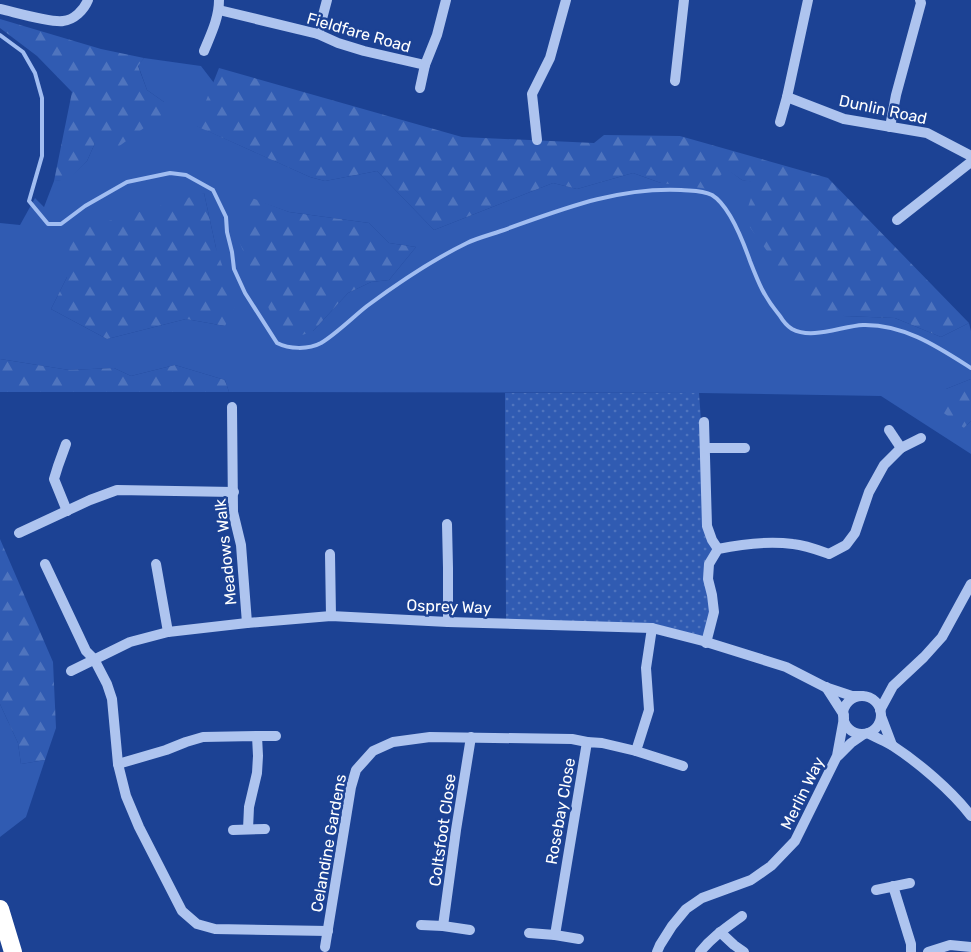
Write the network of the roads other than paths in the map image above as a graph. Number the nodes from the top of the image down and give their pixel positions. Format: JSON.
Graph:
{"nodes":[{"id":1,"x":88,"y":0,"type":"edge"},
{"id":2,"x":327,"y":0,"type":"edge"},
{"id":3,"x":446,"y":0,"type":"edge"},
{"id":4,"x":566,"y":0,"type":"edge"},
{"id":5,"x":684,"y":0,"type":"edge"},
{"id":6,"x":808,"y":0,"type":"edge"},
{"id":7,"x":920,"y":0,"type":"edge"},
{"id":8,"x":219,"y":5,"type":"edge"},
{"id":9,"x":0,"y":9,"type":"edge"},
{"id":10,"x":318,"y":34,"type":"junction"},
{"id":11,"x":204,"y":51,"type":"dead end"},
{"id":12,"x":425,"y":65,"type":"junction"},
{"id":13,"x":675,"y":81,"type":"dead end"},
{"id":14,"x":420,"y":88,"type":"dead end"},
{"id":15,"x":787,"y":98,"type":"junction"},
{"id":16,"x":780,"y":122,"type":"dead end"},
{"id":17,"x":890,"y":127,"type":"junction"},
{"id":18,"x":537,"y":140,"type":"dead end"},
{"id":19,"x":971,"y":156,"type":"edge"},
{"id":20,"x":971,"y":162,"type":"edge"},
{"id":21,"x":897,"y":220,"type":"dead end"},
{"id":22,"x":232,"y":407,"type":"dead end"},
{"id":23,"x":704,"y":422,"type":"dead end"},
{"id":24,"x":889,"y":430,"type":"dead end"},
{"id":25,"x":921,"y":438,"type":"dead end"},
{"id":26,"x":66,"y":444,"type":"dead end"},
{"id":27,"x":705,"y":448,"type":"junction"},
{"id":28,"x":745,"y":448,"type":"dead end"},
{"id":29,"x":901,"y":448,"type":"junction"},
{"id":30,"x":234,"y":492,"type":"junction"},
{"id":31,"x":67,"y":511,"type":"junction"},
{"id":32,"x":447,"y":524,"type":"dead end"},
{"id":33,"x":19,"y":533,"type":"dead end"},
{"id":34,"x":718,"y":549,"type":"junction"},
{"id":35,"x":330,"y":554,"type":"dead end"},
{"id":36,"x":45,"y":564,"type":"dead end"},
{"id":37,"x":156,"y":564,"type":"dead end"},
{"id":38,"x":971,"y":584,"type":"edge"},
{"id":39,"x":331,"y":616,"type":"junction"},
{"id":40,"x":447,"y":622,"type":"junction"},
{"id":41,"x":247,"y":623,"type":"junction"},
{"id":42,"x":652,"y":628,"type":"junction"},
{"id":43,"x":168,"y":632,"type":"junction"},
{"id":44,"x":706,"y":643,"type":"junction"},
{"id":45,"x":94,"y":659,"type":"junction"},
{"id":46,"x":71,"y":671,"type":"dead end"},
{"id":47,"x":892,"y":686,"type":"junction"},
{"id":48,"x":825,"y":687,"type":"junction"},
{"id":49,"x":864,"y":697,"type":"junction"},
{"id":50,"x":881,"y":713,"type":"junction"},
{"id":51,"x":844,"y":716,"type":"junction"},
{"id":52,"x":866,"y":734,"type":"junction"},
{"id":53,"x":257,"y":736,"type":"junction"},
{"id":54,"x":276,"y":736,"type":"dead end"},
{"id":55,"x":471,"y":737,"type":"junction"},
{"id":56,"x":587,"y":742,"type":"junction"},
{"id":57,"x":892,"y":745,"type":"junction"},
{"id":58,"x":636,"y":751,"type":"junction"},
{"id":59,"x":837,"y":756,"type":"junction"},
{"id":60,"x":118,"y":764,"type":"junction"},
{"id":61,"x":682,"y":766,"type":"dead end"},
{"id":62,"x":970,"y":812,"type":"edge"},
{"id":63,"x":249,"y":829,"type":"junction"},
{"id":64,"x":265,"y":829,"type":"dead end"},
{"id":65,"x":233,"y":830,"type":"dead end"},
{"id":66,"x":910,"y":883,"type":"dead end"},
{"id":67,"x":893,"y":886,"type":"junction"},
{"id":68,"x":876,"y":890,"type":"dead end"},
{"id":69,"x":0,"y":909,"type":"edge"},
{"id":70,"x":742,"y":916,"type":"dead end"},
{"id":71,"x":421,"y":926,"type":"dead end"},
{"id":72,"x":444,"y":926,"type":"junction"},
{"id":73,"x":470,"y":930,"type":"dead end"},
{"id":74,"x":328,"y":931,"type":"junction"},
{"id":75,"x":720,"y":932,"type":"junction"},
{"id":76,"x":529,"y":933,"type":"dead end"},
{"id":77,"x":555,"y":935,"type":"junction"},
{"id":78,"x":579,"y":939,"type":"dead end"},
{"id":79,"x":325,"y":946,"type":"dead end"},
{"id":80,"x":971,"y":947,"type":"edge"},
{"id":81,"x":13,"y":952,"type":"edge"},
{"id":82,"x":657,"y":952,"type":"edge"},
{"id":83,"x":700,"y":952,"type":"edge"},
{"id":84,"x":744,"y":952,"type":"edge"},
{"id":85,"x":911,"y":952,"type":"edge"},
{"id":86,"x":928,"y":952,"type":"edge"}],
"edges":[{"from":1,"to":9,"type":"street"},
{"from":2,"to":10,"type":"street"},
{"from":3,"to":12,"type":"street","name":"Fieldfare Road"},
{"from":4,"to":18,"type":"street"},
{"from":5,"to":13,"type":"street"},
{"from":6,"to":15,"type":"street"},
{"from":7,"to":17,"type":"street"},
{"from":8,"to":10,"type":"street","name":"Fieldfare Road"},
{"from":8,"to":11,"type":"street","name":"Fieldfare Road"},
{"from":10,"to":12,"type":"street","name":"Fieldfare Road"},
{"from":12,"to":14,"type":"street"},
{"from":15,"to":16,"type":"street"},
{"from":15,"to":17,"type":"street","name":"Dunlin Road"},
{"from":17,"to":19,"type":"street","name":"Dunlin Road"},
{"from":20,"to":21,"type":"street"},
{"from":22,"to":30,"type":"street","name":"Meadows Walk"},
{"from":23,"to":27,"type":"street"},
{"from":24,"to":29,"type":"street"},
{"from":25,"to":29,"type":"street"},
{"from":26,"to":31,"type":"street"},
{"from":27,"to":28,"type":"street"},
{"from":27,"to":34,"type":"street"},
{"from":29,"to":34,"type":"street"},
{"from":30,"to":31,"type":"street"},
{"from":30,"to":41,"type":"street","name":"Meadows Walk"},
{"from":31,"to":33,"type":"street"},
{"from":32,"to":40,"type":"street"},
{"from":34,"to":44,"type":"street"},
{"from":35,"to":39,"type":"street"},
{"from":36,"to":45,"type":"street"},
{"from":37,"to":43,"type":"street"},
{"from":38,"to":47,"type":"street"},
{"from":39,"to":40,"type":"street","name":"Osprey Way"},
{"from":39,"to":41,"type":"street","name":"Osprey Way"},
{"from":40,"to":42,"type":"street","name":"Osprey Way"},
{"from":41,"to":43,"type":"street","name":"Osprey Way"},
{"from":42,"to":44,"type":"street","name":"Osprey Way"},
{"from":42,"to":58,"type":"street"},
{"from":43,"to":45,"type":"street","name":"Osprey Way"},
{"from":44,"to":48,"type":"street","name":"Osprey Way"},
{"from":45,"to":46,"type":"street","name":"Osprey Way"},
{"from":45,"to":60,"type":"street"},
{"from":47,"to":49,"type":"street"},
{"from":47,"to":50,"type":"street"},
{"from":48,"to":49,"type":"street","name":"Osprey Way"},
{"from":48,"to":51,"type":"street","name":"Osprey Way"},
{"from":49,"to":50,"type":"street"},
{"from":49,"to":51,"type":"street"},
{"from":50,"to":52,"type":"street"},
{"from":50,"to":57,"type":"street"},
{"from":51,"to":52,"type":"street"},
{"from":51,"to":59,"type":"street","name":"Merlin Way"},
{"from":52,"to":57,"type":"street"},
{"from":52,"to":59,"type":"street","name":"Merlin Way"},
{"from":53,"to":54,"type":"street"},
{"from":53,"to":60,"type":"street"},
{"from":53,"to":63,"type":"street"},
{"from":55,"to":56,"type":"street","name":"Celandine Gardens"},
{"from":55,"to":72,"type":"street","name":"Coltsfoot Close"},
{"from":55,"to":74,"type":"street","name":"Celandine Gardens"},
{"from":56,"to":58,"type":"street","name":"Rosebay Close"},
{"from":56,"to":77,"type":"street","name":"Rosebay Close"},
{"from":57,"to":62,"type":"street"},
{"from":58,"to":61,"type":"street"},
{"from":59,"to":82,"type":"street","name":"Merlin Way"},
{"from":60,"to":74,"type":"street"},
{"from":63,"to":64,"type":"street"},
{"from":63,"to":65,"type":"street"},
{"from":66,"to":67,"type":"street"},
{"from":67,"to":68,"type":"street"},
{"from":67,"to":85,"type":"street"},
{"from":69,"to":81,"type":"highway"},
{"from":70,"to":75,"type":"street"},
{"from":71,"to":72,"type":"street"},
{"from":72,"to":73,"type":"street"},
{"from":74,"to":79,"type":"street","name":"Celandine Gardens"},
{"from":75,"to":83,"type":"street"},
{"from":75,"to":84,"type":"street"},
{"from":76,"to":77,"type":"street"},
{"from":77,"to":78,"type":"street"},
{"from":80,"to":86,"type":"street"}]}
